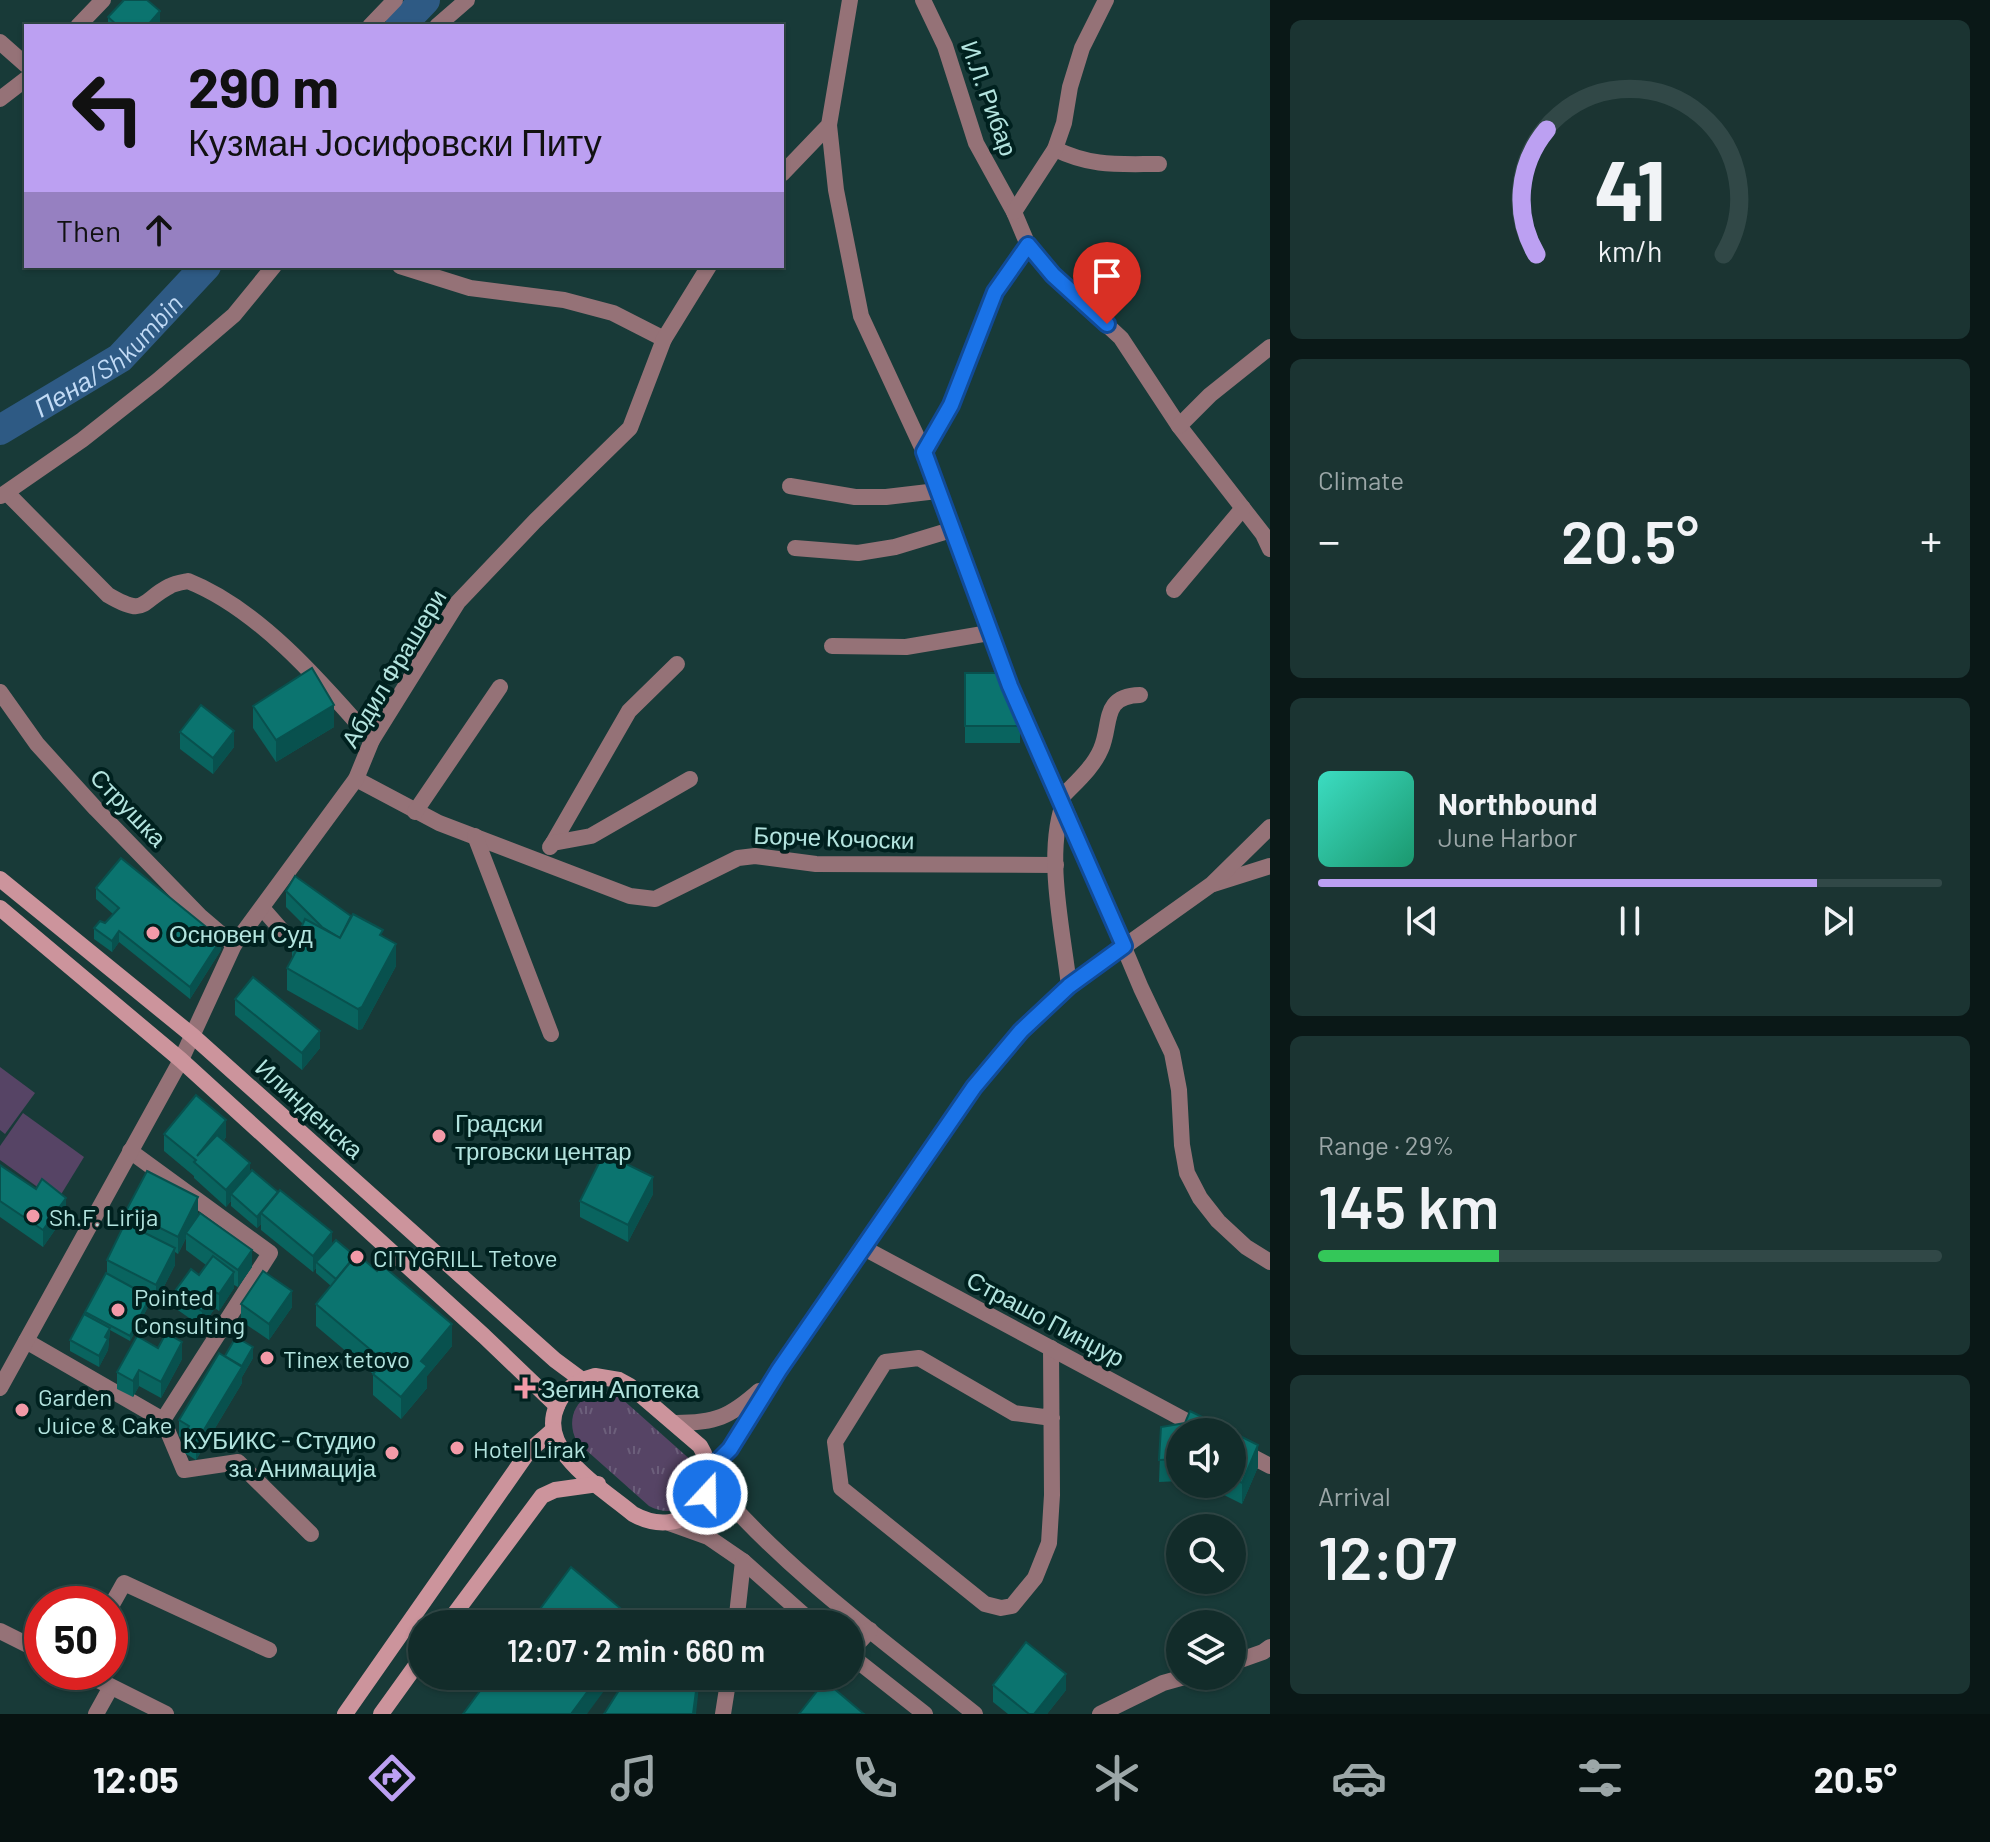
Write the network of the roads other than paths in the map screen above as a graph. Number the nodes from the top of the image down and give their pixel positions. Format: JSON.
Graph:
{"nodes":[{"id":1,"x":103,"y":0,"type":"edge"},
{"id":2,"x":395,"y":0,"type":"edge"},
{"id":3,"x":467,"y":0,"type":"edge"},
{"id":4,"x":850,"y":0,"type":"edge"},
{"id":5,"x":923,"y":0,"type":"edge"},
{"id":6,"x":1106,"y":0,"type":"edge"},
{"id":7,"x":80,"y":24,"type":"edge"},
{"id":8,"x":372,"y":24,"type":"edge"},
{"id":9,"x":439,"y":24,"type":"edge"},
{"id":10,"x":0,"y":42,"type":"edge"},
{"id":11,"x":24,"y":63,"type":"edge"},
{"id":12,"x":24,"y":81,"type":"edge"},
{"id":13,"x":0,"y":99,"type":"edge"},
{"id":14,"x":829,"y":125,"type":"junction"},
{"id":15,"x":1055,"y":149,"type":"junction"},
{"id":16,"x":1159,"y":164,"type":"dead end"},
{"id":17,"x":784,"y":172,"type":"edge"},
{"id":18,"x":1014,"y":212,"type":"junction"},
{"id":19,"x":1028,"y":245,"type":"junction"},
{"id":20,"x":272,"y":268,"type":"edge"},
{"id":21,"x":406,"y":268,"type":"edge"},
{"id":22,"x":708,"y":268,"type":"edge"},
{"id":23,"x":664,"y":339,"type":"junction"},
{"id":24,"x":1270,"y":347,"type":"edge"},
{"id":25,"x":1179,"y":426,"type":"junction"},
{"id":26,"x":924,"y":452,"type":"junction"},
{"id":27,"x":790,"y":486,"type":"dead end"},
{"id":28,"x":937,"y":491,"type":"junction"},
{"id":29,"x":4,"y":494,"type":"edge"},
{"id":30,"x":1243,"y":508,"type":"junction"},
{"id":31,"x":951,"y":530,"type":"junction"},
{"id":32,"x":1268,"y":537,"type":"edge"},
{"id":33,"x":795,"y":548,"type":"dead end"},
{"id":34,"x":1174,"y":590,"type":"dead end"},
{"id":35,"x":989,"y":633,"type":"junction"},
{"id":36,"x":832,"y":646,"type":"dead end"},
{"id":37,"x":677,"y":664,"type":"dead end"},
{"id":38,"x":500,"y":687,"type":"dead end"},
{"id":39,"x":0,"y":692,"type":"edge"},
{"id":40,"x":1140,"y":695,"type":"dead end"},
{"id":41,"x":372,"y":740,"type":"junction"},
{"id":42,"x":356,"y":779,"type":"junction"},
{"id":43,"x":690,"y":779,"type":"dead end"},
{"id":44,"x":1062,"y":801,"type":"junction"},
{"id":45,"x":415,"y":812,"type":"junction"},
{"id":46,"x":1270,"y":827,"type":"edge"},
{"id":47,"x":475,"y":836,"type":"junction"},
{"id":48,"x":553,"y":843,"type":"junction"},
{"id":49,"x":539,"y":861,"type":"junction"},
{"id":50,"x":1056,"y":865,"type":"junction"},
{"id":51,"x":1270,"y":866,"type":"edge"},
{"id":52,"x":0,"y":879,"type":"edge"},
{"id":53,"x":1212,"y":884,"type":"junction"},
{"id":54,"x":0,"y":908,"type":"edge"},
{"id":55,"x":263,"y":909,"type":"junction"},
{"id":56,"x":292,"y":942,"type":"edge"},
{"id":57,"x":234,"y":945,"type":"junction"},
{"id":58,"x":1124,"y":946,"type":"junction"},
{"id":59,"x":1069,"y":986,"type":"junction"},
{"id":60,"x":551,"y":1034,"type":"dead end"},
{"id":61,"x":193,"y":1036,"type":"junction"},
{"id":62,"x":181,"y":1060,"type":"junction"},
{"id":63,"x":130,"y":1151,"type":"junction"},
{"id":64,"x":862,"y":1247,"type":"junction"},
{"id":65,"x":1270,"y":1262,"type":"edge"},
{"id":66,"x":26,"y":1341,"type":"junction"},
{"id":67,"x":1051,"y":1348,"type":"junction"},
{"id":68,"x":582,"y":1380,"type":"junction"},
{"id":69,"x":773,"y":1380,"type":"junction"},
{"id":70,"x":0,"y":1388,"type":"edge"},
{"id":71,"x":557,"y":1406,"type":"junction"},
{"id":72,"x":1052,"y":1418,"type":"junction"},
{"id":73,"x":1181,"y":1418,"type":"edge"},
{"id":74,"x":163,"y":1420,"type":"junction"},
{"id":75,"x":676,"y":1423,"type":"junction"},
{"id":76,"x":553,"y":1430,"type":"junction"},
{"id":77,"x":1246,"y":1453,"type":"edge"},
{"id":78,"x":1270,"y":1466,"type":"edge"},
{"id":79,"x":710,"y":1475,"type":"junction"},
{"id":80,"x":598,"y":1484,"type":"junction"},
{"id":81,"x":669,"y":1523,"type":"junction"},
{"id":82,"x":311,"y":1534,"type":"dead end"},
{"id":83,"x":743,"y":1561,"type":"junction"},
{"id":84,"x":122,"y":1586,"type":"edge"},
{"id":85,"x":457,"y":1610,"type":"edge"},
{"id":86,"x":738,"y":1610,"type":"edge"},
{"id":87,"x":798,"y":1610,"type":"edge"},
{"id":88,"x":870,"y":1630,"type":"junction"},
{"id":89,"x":0,"y":1631,"type":"edge"},
{"id":90,"x":864,"y":1637,"type":"edge"},
{"id":91,"x":24,"y":1643,"type":"edge"},
{"id":92,"x":1270,"y":1647,"type":"edge"},
{"id":93,"x":269,"y":1650,"type":"dead end"},
{"id":94,"x":1246,"y":1658,"type":"edge"},
{"id":95,"x":864,"y":1665,"type":"edge"},
{"id":96,"x":408,"y":1676,"type":"edge"},
{"id":97,"x":1166,"y":1682,"type":"edge"},
{"id":98,"x":109,"y":1690,"type":"edge"},
{"id":99,"x":117,"y":1690,"type":"edge"},
{"id":100,"x":727,"y":1690,"type":"edge"},
{"id":101,"x":96,"y":1714,"type":"edge"},
{"id":102,"x":166,"y":1714,"type":"edge"},
{"id":103,"x":345,"y":1714,"type":"edge"},
{"id":104,"x":381,"y":1714,"type":"edge"},
{"id":105,"x":723,"y":1714,"type":"edge"},
{"id":106,"x":925,"y":1714,"type":"edge"},
{"id":107,"x":975,"y":1714,"type":"edge"},
{"id":108,"x":1100,"y":1714,"type":"edge"}],
"edges":[{"from":1,"to":7,"type":"street"},
{"from":2,"to":8,"type":"street"},
{"from":3,"to":9,"type":"street"},
{"from":4,"to":14,"type":"street"},
{"from":5,"to":18,"type":"street","name":"И.Л. Рибар"},
{"from":6,"to":15,"type":"street"},
{"from":10,"to":11,"type":"street"},
{"from":12,"to":13,"type":"street"},
{"from":14,"to":17,"type":"street"},
{"from":14,"to":26,"type":"street"},
{"from":15,"to":16,"type":"street"},
{"from":15,"to":18,"type":"street"},
{"from":18,"to":19,"type":"street","name":"И.Л. Рибар"},
{"from":19,"to":25,"type":"street","name":"И.Л. Рибар"},
{"from":19,"to":26,"type":"street"},
{"from":20,"to":29,"type":"street"},
{"from":21,"to":23,"type":"street"},
{"from":22,"to":23,"type":"street","name":"Абдил Фрашери"},
{"from":23,"to":41,"type":"street","name":"Абдил Фрашери"},
{"from":24,"to":25,"type":"street"},
{"from":25,"to":30,"type":"street","name":"И.Л. Рибар"},
{"from":26,"to":28,"type":"street"},
{"from":27,"to":28,"type":"street"},
{"from":28,"to":31,"type":"street"},
{"from":29,"to":41,"type":"street"},
{"from":30,"to":32,"type":"street","name":"И.Л. Рибар"},
{"from":30,"to":34,"type":"street"},
{"from":31,"to":33,"type":"street"},
{"from":31,"to":35,"type":"street"},
{"from":35,"to":36,"type":"street"},
{"from":35,"to":44,"type":"street"},
{"from":37,"to":48,"type":"street"},
{"from":38,"to":45,"type":"street"},
{"from":39,"to":57,"type":"street","name":"Струшка"},
{"from":40,"to":44,"type":"street"},
{"from":41,"to":42,"type":"street","name":"Абдил Фрашери"},
{"from":42,"to":45,"type":"street","name":"Борче Кочоски"},
{"from":42,"to":55,"type":"street","name":"Абдил Фрашери"},
{"from":43,"to":48,"type":"street"},
{"from":44,"to":50,"type":"street"},
{"from":44,"to":58,"type":"street"},
{"from":45,"to":47,"type":"street","name":"Борче Кочоски"},
{"from":46,"to":53,"type":"street"},
{"from":47,"to":49,"type":"street","name":"Борче Кочоски"},
{"from":47,"to":60,"type":"street"},
{"from":48,"to":49,"type":"street"},
{"from":49,"to":50,"type":"street","name":"Борче Кочоски"},
{"from":50,"to":59,"type":"street"},
{"from":51,"to":53,"type":"street"},
{"from":52,"to":61,"type":"main road","name":"Илинденска"},
{"from":53,"to":58,"type":"street"},
{"from":54,"to":62,"type":"main road"},
{"from":55,"to":56,"type":"street"},
{"from":55,"to":57,"type":"street","name":"Абдил Фрашери"},
{"from":57,"to":61,"type":"street","name":"Абдил Фрашери"},
{"from":58,"to":59,"type":"street"},
{"from":58,"to":65,"type":"street"},
{"from":59,"to":64,"type":"street"},
{"from":61,"to":62,"type":"street","name":"Абдил Фрашери"},
{"from":61,"to":68,"type":"main road","name":"Илинденска"},
{"from":62,"to":63,"type":"street","name":"Абдил Фрашери"},
{"from":62,"to":71,"type":"main road"},
{"from":63,"to":66,"type":"street","name":"Абдил Фрашери"},
{"from":63,"to":74,"type":"street"},
{"from":64,"to":67,"type":"street","name":"Страшо Пинџур"},
{"from":64,"to":69,"type":"street"},
{"from":66,"to":70,"type":"street","name":"Абдил Фрашери"},
{"from":66,"to":74,"type":"street"},
{"from":67,"to":72,"type":"street"},
{"from":67,"to":73,"type":"street","name":"Страшо Пинџур"},
{"from":68,"to":71,"type":"main road"},
{"from":68,"to":75,"type":"main road"},
{"from":69,"to":75,"type":"street"},
{"from":69,"to":79,"type":"street"},
{"from":71,"to":76,"type":"main road"},
{"from":72,"to":72,"type":"street"},
{"from":74,"to":82,"type":"street"},
{"from":75,"to":79,"type":"main road"},
{"from":76,"to":80,"type":"main road"},
{"from":76,"to":103,"type":"main road"},
{"from":77,"to":78,"type":"street"},
{"from":79,"to":81,"type":"main road"},
{"from":79,"to":88,"type":"street"},
{"from":80,"to":81,"type":"main road"},
{"from":80,"to":85,"type":"main road"},
{"from":81,"to":83,"type":"street"},
{"from":83,"to":86,"type":"street"},
{"from":83,"to":87,"type":"street"},
{"from":84,"to":93,"type":"street"},
{"from":88,"to":90,"type":"street"},
{"from":88,"to":107,"type":"street"},
{"from":89,"to":91,"type":"street"},
{"from":92,"to":94,"type":"street"},
{"from":95,"to":106,"type":"street"},
{"from":96,"to":104,"type":"main road"},
{"from":97,"to":108,"type":"street"},
{"from":98,"to":101,"type":"street"},
{"from":99,"to":102,"type":"street"},
{"from":100,"to":105,"type":"street"}]}
